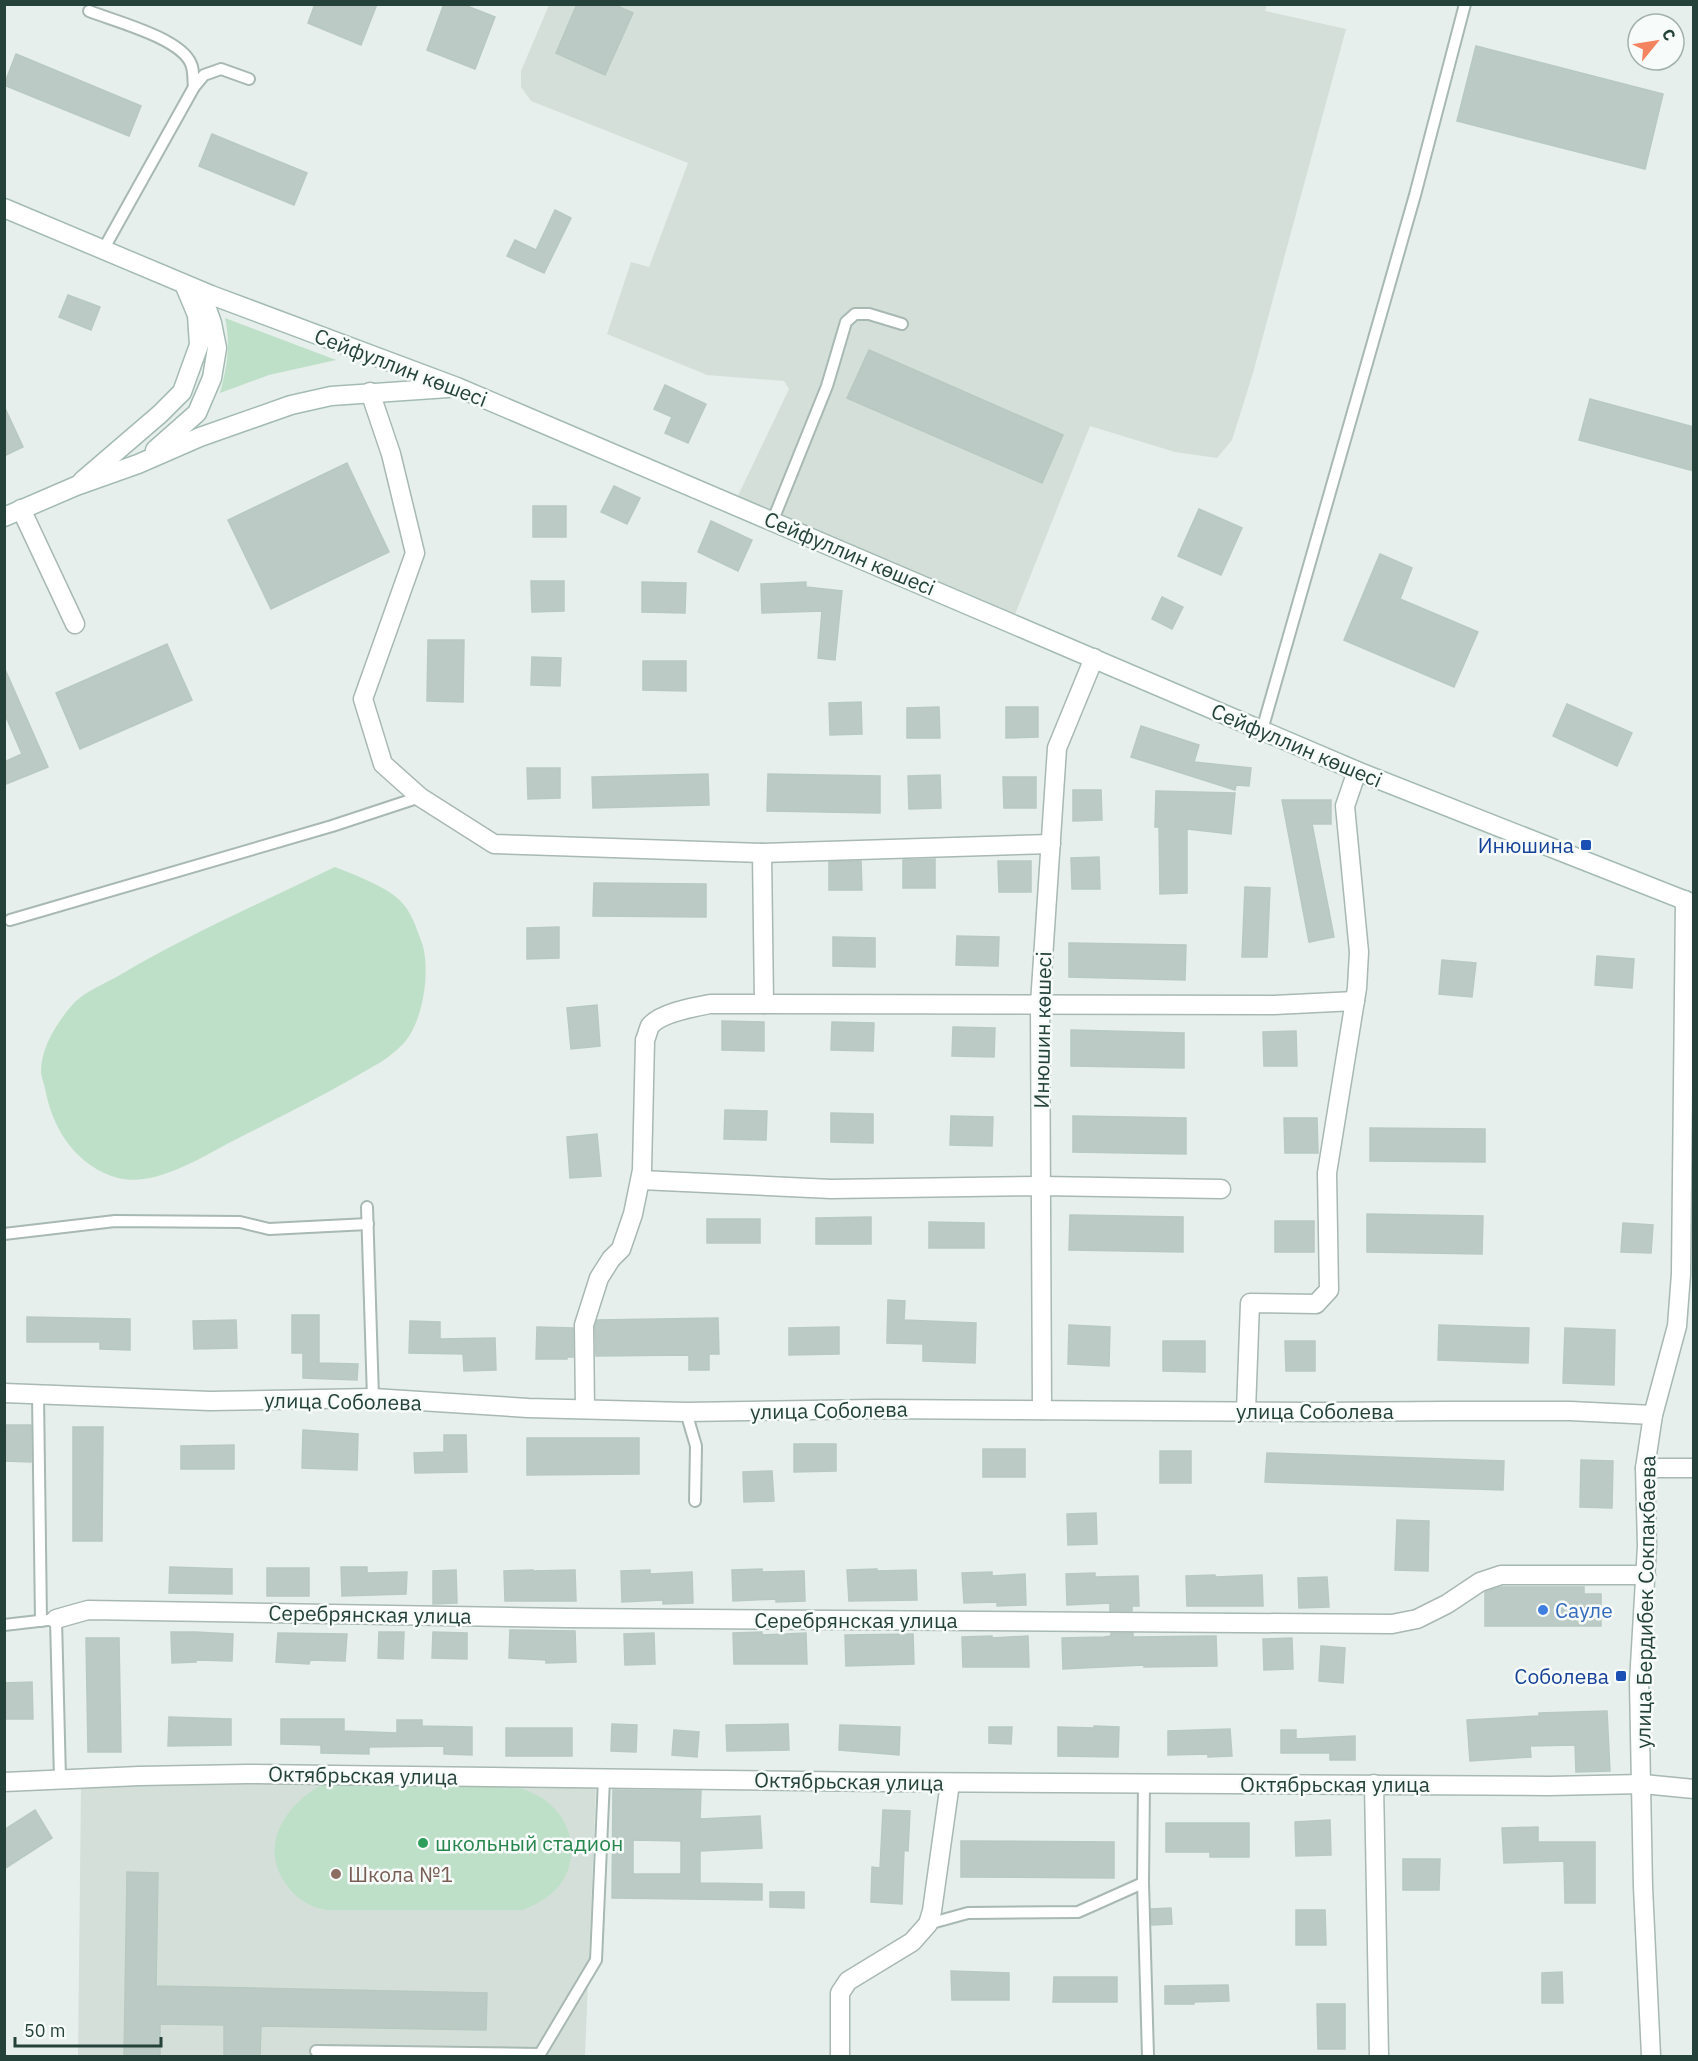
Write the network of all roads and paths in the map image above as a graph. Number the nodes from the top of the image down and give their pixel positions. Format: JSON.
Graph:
{"nodes":[{"id":1,"x":1465,"y":4,"type":"edge"},
{"id":2,"x":89,"y":11,"type":"dead end"},
{"id":3,"x":249,"y":79,"type":"dead end"},
{"id":4,"x":194,"y":87,"type":"junction"},
{"id":5,"x":4,"y":208,"type":"edge"},
{"id":6,"x":103,"y":250,"type":"junction"},
{"id":7,"x":184,"y":284,"type":"junction"},
{"id":8,"x":201,"y":291,"type":"junction"},
{"id":9,"x":902,"y":324,"type":"dead end"},
{"id":10,"x":457,"y":387,"type":"junction"},
{"id":11,"x":370,"y":392,"type":"junction"},
{"id":12,"x":138,"y":464,"type":"junction"},
{"id":13,"x":76,"y":486,"type":"junction"},
{"id":14,"x":13,"y":513,"type":"edge"},
{"id":15,"x":773,"y":520,"type":"junction"},
{"id":16,"x":75,"y":624,"type":"dead end"},
{"id":17,"x":1094,"y":658,"type":"junction"},
{"id":18,"x":1262,"y":730,"type":"junction"},
{"id":19,"x":1357,"y":771,"type":"junction"},
{"id":20,"x":420,"y":797,"type":"junction"},
{"id":21,"x":1051,"y":844,"type":"junction"},
{"id":22,"x":762,"y":853,"type":"junction"},
{"id":23,"x":1689,"y":902,"type":"edge"},
{"id":24,"x":10,"y":920,"type":"dead end"},
{"id":25,"x":1355,"y":1001,"type":"junction"},
{"id":26,"x":764,"y":1004,"type":"junction"},
{"id":27,"x":1040,"y":1004,"type":"junction"},
{"id":28,"x":640,"y":1180,"type":"junction"},
{"id":29,"x":1041,"y":1186,"type":"junction"},
{"id":30,"x":1221,"y":1189,"type":"dead end"},
{"id":31,"x":1689,"y":1197,"type":"edge"},
{"id":32,"x":367,"y":1207,"type":"dead end"},
{"id":33,"x":368,"y":1224,"type":"junction"},
{"id":34,"x":4,"y":1234,"type":"edge"},
{"id":35,"x":1685,"y":1326,"type":"edge"},
{"id":36,"x":4,"y":1393,"type":"edge"},
{"id":37,"x":38,"y":1394,"type":"junction"},
{"id":38,"x":373,"y":1398,"type":"junction"},
{"id":39,"x":585,"y":1409,"type":"junction"},
{"id":40,"x":1042,"y":1410,"type":"junction"},
{"id":41,"x":1246,"y":1411,"type":"junction"},
{"id":42,"x":686,"y":1412,"type":"junction"},
{"id":43,"x":1653,"y":1415,"type":"junction"},
{"id":44,"x":1644,"y":1468,"type":"junction"},
{"id":45,"x":1694,"y":1468,"type":"edge"},
{"id":46,"x":695,"y":1501,"type":"dead end"},
{"id":47,"x":1646,"y":1575,"type":"junction"},
{"id":48,"x":49,"y":1620,"type":"junction"},
{"id":49,"x":4,"y":1625,"type":"edge"},
{"id":50,"x":60,"y":1779,"type":"junction"},
{"id":51,"x":604,"y":1779,"type":"junction"},
{"id":52,"x":4,"y":1782,"type":"edge"},
{"id":53,"x":950,"y":1783,"type":"junction"},
{"id":54,"x":1144,"y":1783,"type":"junction"},
{"id":55,"x":1374,"y":1784,"type":"junction"},
{"id":56,"x":1643,"y":1784,"type":"junction"},
{"id":57,"x":1694,"y":1789,"type":"edge"},
{"id":58,"x":1143,"y":1883,"type":"junction"},
{"id":59,"x":928,"y":1924,"type":"junction"},
{"id":60,"x":316,"y":2052,"type":"dead end"},
{"id":61,"x":840,"y":2056,"type":"edge"},
{"id":62,"x":1148,"y":2056,"type":"edge"},
{"id":63,"x":1379,"y":2056,"type":"edge"},
{"id":64,"x":1651,"y":2056,"type":"edge"}],
"edges":[{"from":1,"to":18,"type":"lane"},
{"from":2,"to":4,"type":"lane"},
{"from":3,"to":4,"type":"lane"},
{"from":4,"to":6,"type":"lane"},
{"from":5,"to":6,"type":"street","name":"Сейфуллин көшесі"},
{"from":6,"to":7,"type":"street","name":"Сейфуллин көшесі"},
{"from":7,"to":8,"type":"street","name":"Сейфуллин көшесі"},
{"from":7,"to":13,"type":"street"},
{"from":8,"to":10,"type":"street","name":"Сейфуллин көшесі"},
{"from":8,"to":12,"type":"street"},
{"from":9,"to":15,"type":"lane"},
{"from":10,"to":11,"type":"street"},
{"from":10,"to":15,"type":"street","name":"Сейфуллин көшесі"},
{"from":11,"to":12,"type":"street"},
{"from":11,"to":20,"type":"street"},
{"from":12,"to":13,"type":"street"},
{"from":13,"to":14,"type":"street"},
{"from":14,"to":16,"type":"street"},
{"from":15,"to":17,"type":"street","name":"Сейфуллин көшесі"},
{"from":17,"to":18,"type":"street","name":"Сейфуллин көшесі"},
{"from":17,"to":21,"type":"street","name":"Инюшин көшесі"},
{"from":18,"to":19,"type":"street","name":"Сейфуллин көшесі"},
{"from":19,"to":23,"type":"street","name":"Сейфуллин көшесі"},
{"from":19,"to":25,"type":"street"},
{"from":20,"to":22,"type":"street"},
{"from":20,"to":24,"type":"lane"},
{"from":21,"to":22,"type":"street"},
{"from":21,"to":27,"type":"street","name":"Инюшин көшесі"},
{"from":22,"to":26,"type":"street"},
{"from":23,"to":31,"type":"street","name":"улица Бердибек Сокпакбаева"},
{"from":25,"to":27,"type":"street"},
{"from":25,"to":41,"type":"street"},
{"from":26,"to":27,"type":"street"},
{"from":26,"to":28,"type":"street"},
{"from":27,"to":29,"type":"street","name":"Инюшин көшесі"},
{"from":28,"to":29,"type":"street"},
{"from":28,"to":39,"type":"street"},
{"from":29,"to":30,"type":"street"},
{"from":29,"to":40,"type":"street","name":"Инюшин көшесі"},
{"from":31,"to":35,"type":"street","name":"улица Бердибек Сокпакбаева"},
{"from":32,"to":33,"type":"lane"},
{"from":33,"to":34,"type":"lane"},
{"from":33,"to":38,"type":"lane"},
{"from":35,"to":43,"type":"street","name":"улица Бердибек Сокпакбаева"},
{"from":36,"to":37,"type":"street","name":"улица Соболева"},
{"from":37,"to":38,"type":"street","name":"улица Соболева"},
{"from":37,"to":48,"type":"lane"},
{"from":38,"to":39,"type":"street","name":"улица Соболева"},
{"from":39,"to":42,"type":"street","name":"улица Соболева"},
{"from":40,"to":41,"type":"street","name":"улица Соболева"},
{"from":40,"to":42,"type":"street","name":"улица Соболева"},
{"from":41,"to":43,"type":"street","name":"улица Соболева"},
{"from":42,"to":46,"type":"lane"},
{"from":43,"to":44,"type":"street","name":"улица Бердибек Сокпакбаева"},
{"from":44,"to":45,"type":"street"},
{"from":44,"to":47,"type":"street","name":"улица Бердибек Сокпакбаева"},
{"from":47,"to":48,"type":"street","name":"Серебрянская улица"},
{"from":47,"to":56,"type":"street","name":"улица Бердибек Сокпакбаева"},
{"from":48,"to":49,"type":"lane"},
{"from":48,"to":50,"type":"lane"},
{"from":50,"to":51,"type":"street","name":"Октябрьская улица"},
{"from":50,"to":52,"type":"street","name":"Октябрьская улица"},
{"from":51,"to":53,"type":"street","name":"Октябрьская улица"},
{"from":51,"to":60,"type":"lane"},
{"from":53,"to":54,"type":"street","name":"Октябрьская улица"},
{"from":53,"to":59,"type":"street"},
{"from":54,"to":55,"type":"street","name":"Октябрьская улица"},
{"from":54,"to":58,"type":"lane"},
{"from":55,"to":56,"type":"street","name":"Октябрьская улица"},
{"from":55,"to":63,"type":"street"},
{"from":56,"to":57,"type":"street","name":"Октябрьская улица"},
{"from":56,"to":64,"type":"street","name":"улица Бердибек Сокпакбаева"},
{"from":58,"to":59,"type":"lane"},
{"from":58,"to":62,"type":"lane"},
{"from":59,"to":61,"type":"street"}]}
